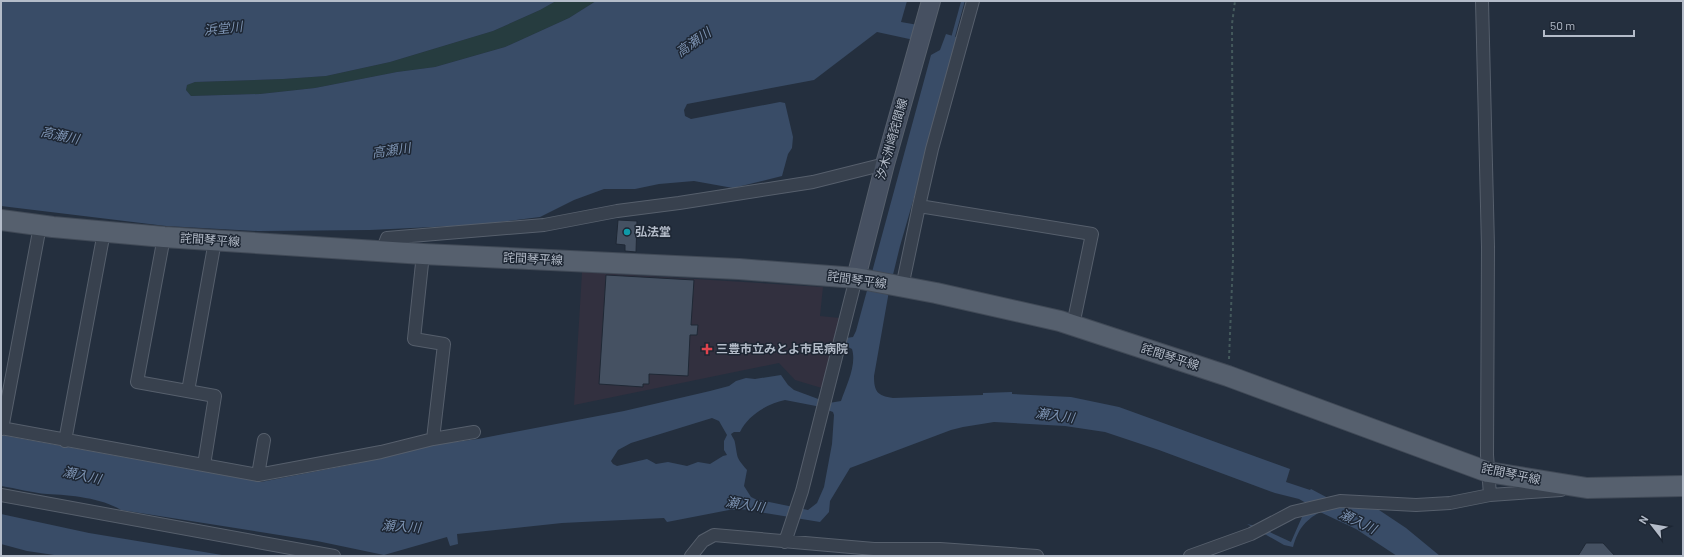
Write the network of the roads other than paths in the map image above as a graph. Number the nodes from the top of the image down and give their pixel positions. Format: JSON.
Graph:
{"nodes":[{"id":1,"x":931,"y":1,"type":"edge"},
{"id":2,"x":973,"y":1,"type":"edge"},
{"id":3,"x":1482,"y":1,"type":"edge"},
{"id":4,"x":885,"y":164,"type":"junction"},
{"id":5,"x":919,"y":206,"type":"junction"},
{"id":6,"x":1,"y":220,"type":"edge"},
{"id":7,"x":40,"y":226,"type":"junction"},
{"id":8,"x":104,"y":232,"type":"junction"},
{"id":9,"x":164,"y":237,"type":"junction"},
{"id":10,"x":215,"y":241,"type":"junction"},
{"id":11,"x":382,"y":251,"type":"junction"},
{"id":12,"x":423,"y":254,"type":"junction"},
{"id":13,"x":859,"y":279,"type":"junction"},
{"id":14,"x":898,"y":286,"type":"junction"},
{"id":15,"x":1073,"y":325,"type":"junction"},
{"id":16,"x":188,"y":391,"type":"junction"},
{"id":17,"x":2,"y":429,"type":"edge"},
{"id":18,"x":474,"y":432,"type":"dead end"},
{"id":19,"x":433,"y":439,"type":"junction"},
{"id":20,"x":264,"y":440,"type":"dead end"},
{"id":21,"x":65,"y":441,"type":"junction"},
{"id":22,"x":204,"y":465,"type":"junction"},
{"id":23,"x":1488,"y":472,"type":"junction"},
{"id":24,"x":258,"y":476,"type":"junction"},
{"id":25,"x":1587,"y":488,"type":"junction"},
{"id":26,"x":1682,"y":488,"type":"edge"},
{"id":27,"x":1,"y":495,"type":"edge"},
{"id":28,"x":1490,"y":495,"type":"junction"},
{"id":29,"x":785,"y":542,"type":"junction"},
{"id":30,"x":334,"y":556,"type":"edge"},
{"id":31,"x":691,"y":556,"type":"edge"},
{"id":32,"x":1037,"y":556,"type":"edge"},
{"id":33,"x":1190,"y":556,"type":"edge"}],
"edges":[{"from":1,"to":4,"type":"main road","name":"汐木洲崎詫間線"},
{"from":2,"to":5,"type":"street"},
{"from":3,"to":23,"type":"street"},
{"from":4,"to":11,"type":"street"},
{"from":4,"to":13,"type":"main road","name":"汐木洲崎詫間線"},
{"from":5,"to":14,"type":"street"},
{"from":5,"to":15,"type":"street"},
{"from":6,"to":7,"type":"main road","name":"詫間琴平線"},
{"from":7,"to":8,"type":"main road","name":"詫間琴平線"},
{"from":7,"to":17,"type":"street"},
{"from":8,"to":9,"type":"main road","name":"詫間琴平線"},
{"from":8,"to":21,"type":"street"},
{"from":9,"to":10,"type":"main road","name":"詫間琴平線"},
{"from":9,"to":16,"type":"street"},
{"from":10,"to":11,"type":"main road","name":"詫間琴平線"},
{"from":10,"to":16,"type":"street"},
{"from":11,"to":12,"type":"main road","name":"詫間琴平線"},
{"from":12,"to":13,"type":"main road","name":"詫間琴平線"},
{"from":12,"to":19,"type":"street"},
{"from":13,"to":14,"type":"main road","name":"詫間琴平線"},
{"from":13,"to":29,"type":"street"},
{"from":14,"to":15,"type":"main road","name":"詫間琴平線"},
{"from":15,"to":23,"type":"main road","name":"詫間琴平線"},
{"from":16,"to":22,"type":"street"},
{"from":17,"to":21,"type":"street"},
{"from":18,"to":19,"type":"street"},
{"from":19,"to":24,"type":"street"},
{"from":20,"to":24,"type":"street"},
{"from":21,"to":22,"type":"street"},
{"from":22,"to":24,"type":"street"},
{"from":23,"to":25,"type":"main road","name":"詫間琴平線"},
{"from":23,"to":28,"type":"street"},
{"from":25,"to":26,"type":"main road","name":"詫間琴平線"},
{"from":25,"to":28,"type":"street"},
{"from":27,"to":30,"type":"street"},
{"from":28,"to":33,"type":"street"},
{"from":29,"to":31,"type":"street"},
{"from":29,"to":32,"type":"street"}]}
